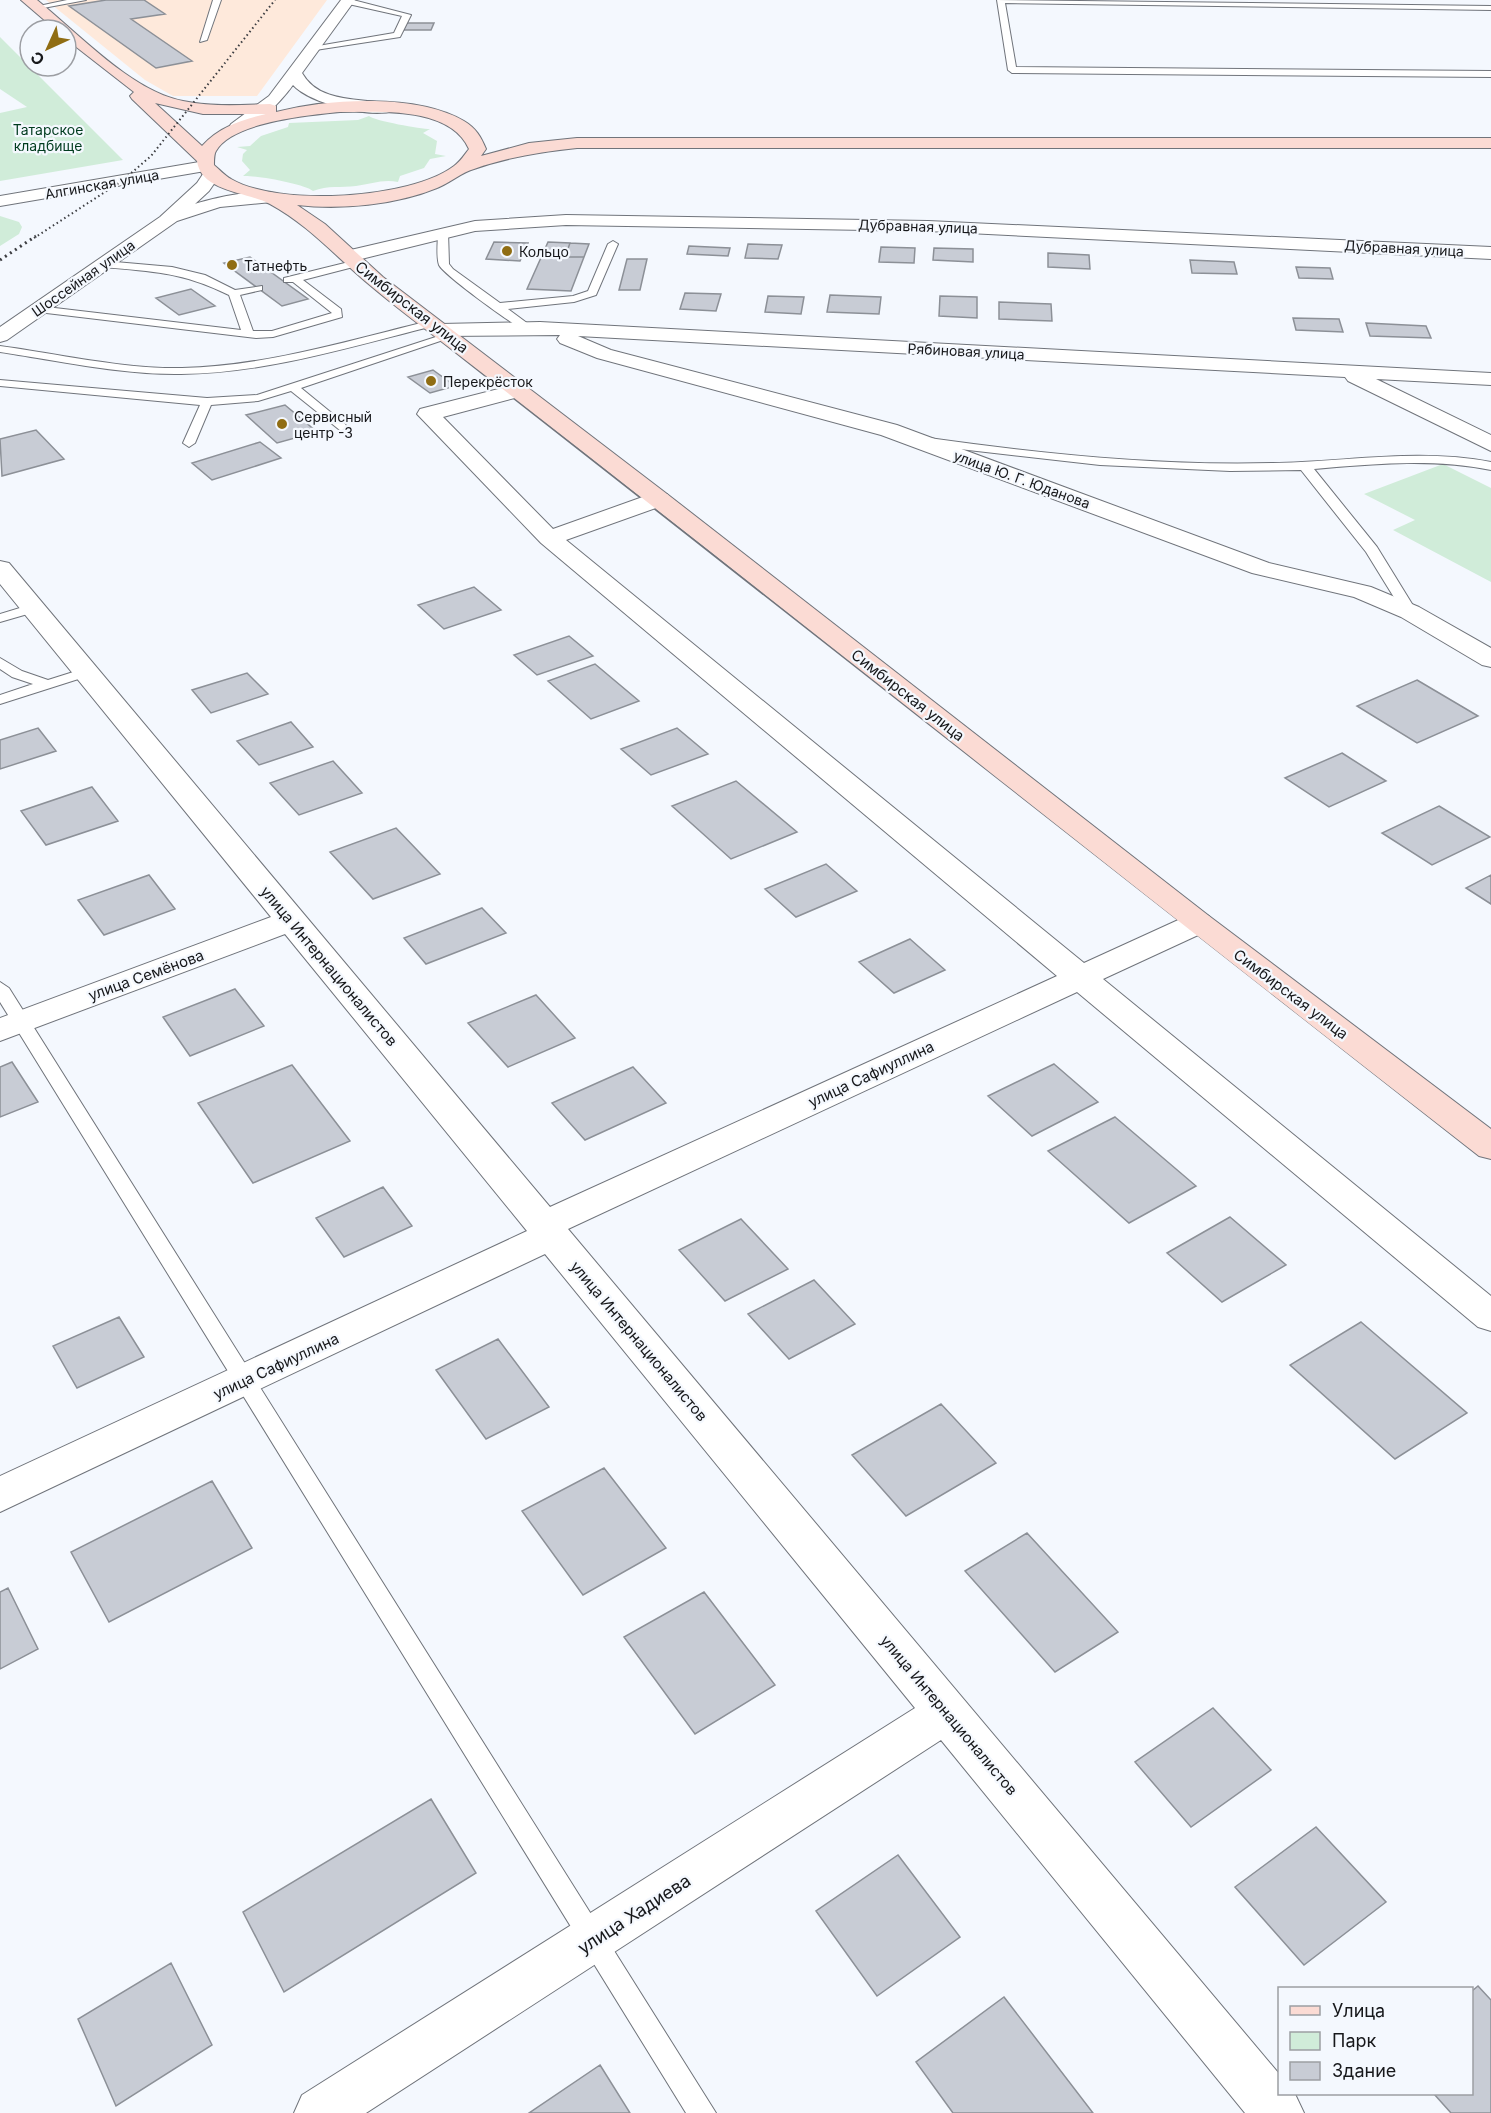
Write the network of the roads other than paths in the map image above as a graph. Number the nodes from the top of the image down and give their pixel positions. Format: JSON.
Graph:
{"nodes":[{"id":1,"x":82,"y":0,"type":"edge"},
{"id":2,"x":217,"y":0,"type":"edge"},
{"id":3,"x":347,"y":0,"type":"edge"},
{"id":4,"x":1002,"y":1,"type":"edge"},
{"id":5,"x":33,"y":4,"type":"edge"},
{"id":6,"x":1491,"y":8,"type":"edge"},
{"id":7,"x":51,"y":18,"type":"edge"},
{"id":8,"x":78,"y":40,"type":"edge"},
{"id":9,"x":203,"y":40,"type":"dead end"},
{"id":10,"x":312,"y":49,"type":"junction"},
{"id":11,"x":295,"y":74,"type":"junction"},
{"id":12,"x":1491,"y":74,"type":"edge"},
{"id":13,"x":129,"y":82,"type":"junction"},
{"id":14,"x":270,"y":104,"type":"junction"},
{"id":15,"x":340,"y":107,"type":"junction"},
{"id":16,"x":390,"y":108,"type":"junction"},
{"id":17,"x":220,"y":109,"type":"joint"},
{"id":18,"x":438,"y":117,"type":"junction"},
{"id":19,"x":237,"y":128,"type":"junction"},
{"id":20,"x":490,"y":131,"type":"dead end"},
{"id":21,"x":509,"y":136,"type":"dead end"},
{"id":22,"x":577,"y":143,"type":"junction"},
{"id":23,"x":1491,"y":143,"type":"edge"},
{"id":24,"x":467,"y":165,"type":"junction"},
{"id":25,"x":207,"y":166,"type":"junction"},
{"id":26,"x":403,"y":192,"type":"junction"},
{"id":27,"x":272,"y":197,"type":"junction"},
{"id":28,"x":0,"y":201,"type":"edge"},
{"id":29,"x":358,"y":214,"type":"dead end"},
{"id":30,"x":166,"y":221,"type":"junction"},
{"id":31,"x":443,"y":232,"type":"junction"},
{"id":32,"x":613,"y":244,"type":"dead end"},
{"id":33,"x":345,"y":246,"type":"junction"},
{"id":34,"x":1491,"y":253,"type":"edge"},
{"id":35,"x":104,"y":264,"type":"junction"},
{"id":36,"x":258,"y":288,"type":"dead end"},
{"id":37,"x":234,"y":293,"type":"junction"},
{"id":38,"x":496,"y":307,"type":"junction"},
{"id":39,"x":38,"y":309,"type":"junction"},
{"id":40,"x":534,"y":328,"type":"junction"},
{"id":41,"x":441,"y":330,"type":"junction"},
{"id":42,"x":248,"y":334,"type":"junction"},
{"id":43,"x":0,"y":336,"type":"edge"},
{"id":44,"x":0,"y":349,"type":"edge"},
{"id":45,"x":1342,"y":371,"type":"junction"},
{"id":46,"x":1491,"y":379,"type":"edge"},
{"id":47,"x":0,"y":383,"type":"edge"},
{"id":48,"x":293,"y":387,"type":"junction"},
{"id":49,"x":518,"y":390,"type":"junction"},
{"id":50,"x":207,"y":402,"type":"junction"},
{"id":51,"x":341,"y":427,"type":"dead end"},
{"id":52,"x":918,"y":441,"type":"junction"},
{"id":53,"x":189,"y":443,"type":"dead end"},
{"id":54,"x":1491,"y":444,"type":"edge"},
{"id":55,"x":1305,"y":466,"type":"junction"},
{"id":56,"x":1491,"y":466,"type":"edge"},
{"id":57,"x":659,"y":499,"type":"junction"},
{"id":58,"x":549,"y":538,"type":"junction"},
{"id":59,"x":0,"y":568,"type":"edge"},
{"id":60,"x":1410,"y":612,"type":"junction"},
{"id":61,"x":16,"y":613,"type":"edge"},
{"id":62,"x":1491,"y":659,"type":"edge"},
{"id":63,"x":0,"y":662,"type":"edge"},
{"id":64,"x":86,"y":672,"type":"junction"},
{"id":65,"x":46,"y":684,"type":"junction"},
{"id":66,"x":0,"y":700,"type":"edge"},
{"id":67,"x":292,"y":920,"type":"junction"},
{"id":68,"x":1198,"y":923,"type":"junction"},
{"id":69,"x":1081,"y":977,"type":"junction"},
{"id":70,"x":0,"y":988,"type":"edge"},
{"id":71,"x":10,"y":1026,"type":"edge"},
{"id":72,"x":1491,"y":1147,"type":"edge"},
{"id":73,"x":548,"y":1230,"type":"junction"},
{"id":74,"x":1491,"y":1317,"type":"edge"},
{"id":75,"x":244,"y":1381,"type":"junction"},
{"id":76,"x":0,"y":1495,"type":"edge"},
{"id":77,"x":947,"y":1712,"type":"junction"},
{"id":78,"x":594,"y":1940,"type":"junction"},
{"id":79,"x":320,"y":2113,"type":"edge"},
{"id":80,"x":702,"y":2113,"type":"edge"},
{"id":81,"x":1278,"y":2113,"type":"edge"}],
"edges":[{"from":1,"to":5,"type":"lane"},
{"from":2,"to":9,"type":"lane"},
{"from":3,"to":10,"type":"street"},
{"from":3,"to":10,"type":"lane"},
{"from":4,"to":6,"type":"lane"},
{"from":4,"to":12,"type":"lane"},
{"from":5,"to":7,"type":"main road"},
{"from":8,"to":13,"type":"main road"},
{"from":10,"to":11,"type":"street"},
{"from":11,"to":14,"type":"street"},
{"from":11,"to":16,"type":"street"},
{"from":13,"to":17,"type":"main road"},
{"from":13,"to":25,"type":"main road"},
{"from":14,"to":15,"type":"main road"},
{"from":14,"to":17,"type":"street"},
{"from":14,"to":19,"type":"street"},
{"from":15,"to":16,"type":"main road"},
{"from":15,"to":19,"type":"main road"},
{"from":16,"to":18,"type":"main road"},
{"from":18,"to":20,"type":"main road"},
{"from":18,"to":24,"type":"main road"},
{"from":19,"to":25,"type":"main road"},
{"from":21,"to":22,"type":"main road"},
{"from":22,"to":23,"type":"main road"},
{"from":22,"to":24,"type":"main road"},
{"from":24,"to":26,"type":"main road"},
{"from":25,"to":27,"type":"main road"},
{"from":25,"to":28,"type":"street","name":"Алгинская улица"},
{"from":25,"to":30,"type":"street"},
{"from":26,"to":27,"type":"main road"},
{"from":26,"to":29,"type":"main road"},
{"from":27,"to":30,"type":"street"},
{"from":27,"to":33,"type":"main road","name":"Симбирская улица"},
{"from":30,"to":35,"type":"street","name":"Шоссейная улица"},
{"from":31,"to":33,"type":"street","name":"Дубравная улица"},
{"from":31,"to":34,"type":"street","name":"Дубравная улица"},
{"from":31,"to":38,"type":"lane"},
{"from":32,"to":38,"type":"lane"},
{"from":33,"to":41,"type":"main road","name":"Симбирская улица"},
{"from":33,"to":42,"type":"lane"},
{"from":35,"to":37,"type":"lane"},
{"from":35,"to":39,"type":"street","name":"Шоссейная улица"},
{"from":36,"to":37,"type":"lane"},
{"from":37,"to":42,"type":"lane"},
{"from":38,"to":40,"type":"lane"},
{"from":39,"to":42,"type":"lane"},
{"from":39,"to":43,"type":"street","name":"Шоссейная улица"},
{"from":40,"to":41,"type":"street","name":"Рябиновая улица"},
{"from":40,"to":45,"type":"street","name":"Рябиновая улица"},
{"from":40,"to":52,"type":"street","name":"улица Ю. Г. Юданова"},
{"from":41,"to":44,"type":"lane"},
{"from":41,"to":48,"type":"lane"},
{"from":41,"to":49,"type":"main road","name":"Симбирская улица"},
{"from":45,"to":46,"type":"street","name":"Рябиновая улица"},
{"from":45,"to":54,"type":"street"},
{"from":47,"to":50,"type":"lane"},
{"from":48,"to":50,"type":"lane"},
{"from":48,"to":51,"type":"lane"},
{"from":49,"to":57,"type":"main road","name":"Симбирская улица"},
{"from":49,"to":58,"type":"street"},
{"from":50,"to":53,"type":"lane"},
{"from":52,"to":55,"type":"lane"},
{"from":52,"to":60,"type":"street","name":"улица Ю. Г. Юданова"},
{"from":55,"to":56,"type":"lane"},
{"from":55,"to":60,"type":"lane"},
{"from":57,"to":58,"type":"street"},
{"from":57,"to":68,"type":"main road","name":"Симбирская улица"},
{"from":58,"to":69,"type":"street"},
{"from":59,"to":61,"type":"street","name":"улица Интернационалистов"},
{"from":60,"to":62,"type":"street","name":"улица Ю. Г. Юданова"},
{"from":61,"to":64,"type":"street","name":"улица Интернационалистов"},
{"from":63,"to":65,"type":"lane"},
{"from":64,"to":65,"type":"lane"},
{"from":64,"to":67,"type":"street","name":"улица Интернационалистов"},
{"from":65,"to":66,"type":"lane"},
{"from":67,"to":71,"type":"street","name":"улица Семёнова"},
{"from":67,"to":73,"type":"street","name":"улица Интернационалистов"},
{"from":68,"to":69,"type":"street","name":"улица Сафиуллина"},
{"from":68,"to":72,"type":"main road","name":"Симбирская улица"},
{"from":69,"to":73,"type":"street","name":"улица Сафиуллина"},
{"from":69,"to":74,"type":"street"},
{"from":70,"to":71,"type":"lane"},
{"from":71,"to":75,"type":"lane"},
{"from":73,"to":75,"type":"street","name":"улица Сафиуллина"},
{"from":73,"to":77,"type":"street","name":"улица Интернационалистов"},
{"from":75,"to":76,"type":"street","name":"улица Сафиуллина"},
{"from":75,"to":78,"type":"lane"},
{"from":77,"to":78,"type":"street","name":"улица Хадиева"},
{"from":77,"to":81,"type":"street","name":"улица Интернационалистов"},
{"from":78,"to":79,"type":"street","name":"улица Хадиева"},
{"from":78,"to":80,"type":"lane"}]}
